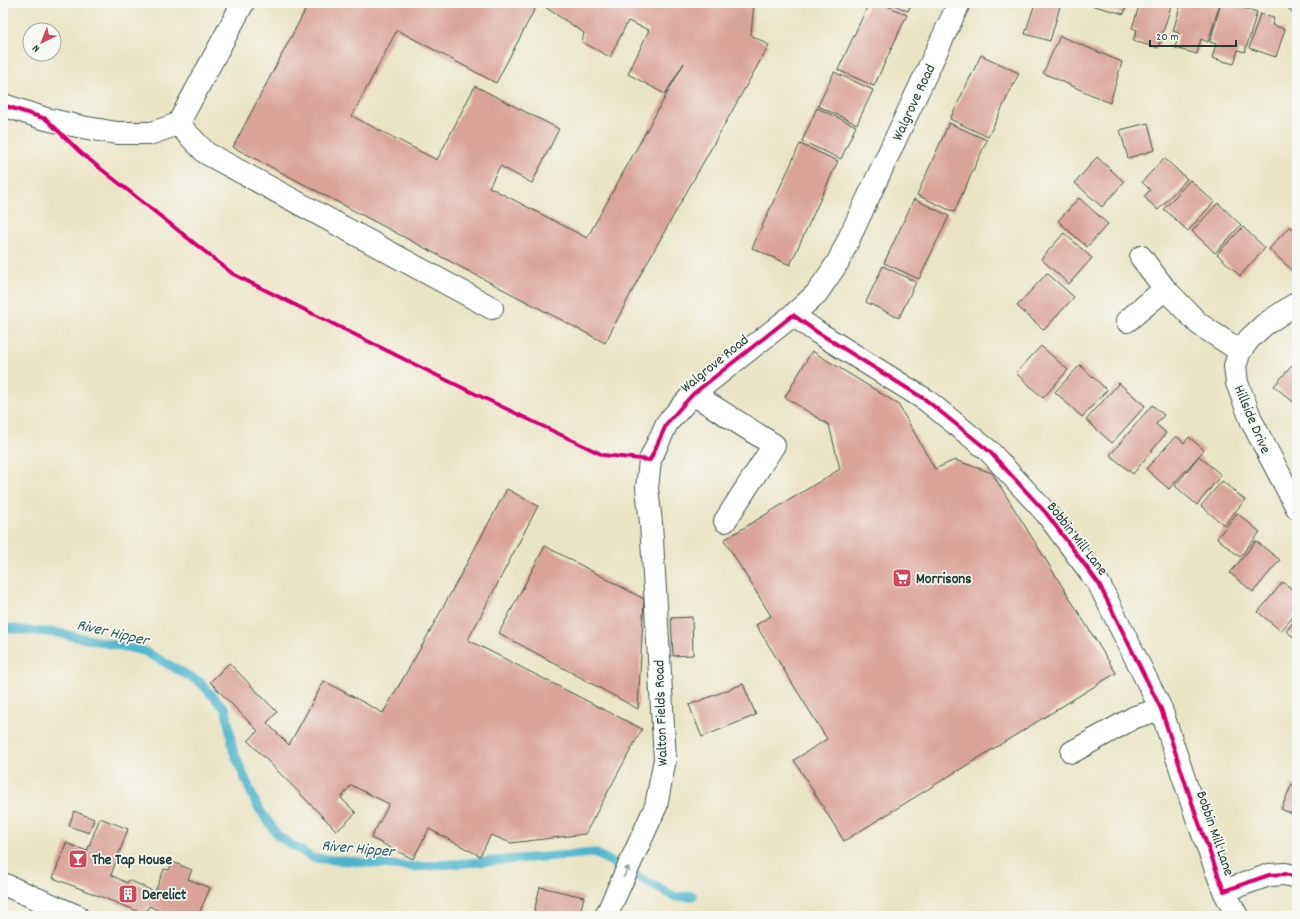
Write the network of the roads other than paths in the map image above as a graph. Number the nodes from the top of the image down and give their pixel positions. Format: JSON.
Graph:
{"nodes":[{"id":1,"x":243,"y":3,"type":"edge"},
{"id":2,"x":959,"y":3,"type":"edge"},
{"id":3,"x":3,"y":105,"type":"edge"},
{"id":4,"x":178,"y":124,"type":"junction"},
{"id":5,"x":1141,"y":258,"type":"dead end"},
{"id":6,"x":1165,"y":289,"type":"junction"},
{"id":7,"x":1297,"y":303,"type":"edge"},
{"id":8,"x":492,"y":308,"type":"dead end"},
{"id":9,"x":792,"y":315,"type":"junction"},
{"id":10,"x":1127,"y":321,"type":"dead end"},
{"id":11,"x":1240,"y":351,"type":"junction"},
{"id":12,"x":693,"y":394,"type":"junction"},
{"id":13,"x":1297,"y":508,"type":"edge"},
{"id":14,"x":725,"y":521,"type":"dead end"},
{"id":15,"x":651,"y":523,"type":"joint"},
{"id":16,"x":1161,"y":709,"type":"junction"},
{"id":17,"x":1072,"y":752,"type":"dead end"},
{"id":18,"x":1297,"y":877,"type":"edge"},
{"id":19,"x":3,"y":884,"type":"edge"},
{"id":20,"x":1224,"y":892,"type":"junction"},
{"id":21,"x":3,"y":901,"type":"edge"},
{"id":22,"x":43,"y":901,"type":"junction"},
{"id":23,"x":77,"y":916,"type":"edge"},
{"id":24,"x":606,"y":916,"type":"edge"},
{"id":25,"x":1237,"y":916,"type":"edge"}],
"edges":[{"from":1,"to":4,"type":"main road"},
{"from":2,"to":9,"type":"main road","name":"Walgrove Road"},
{"from":3,"to":4,"type":"main road"},
{"from":4,"to":8,"type":"main road"},
{"from":5,"to":6,"type":"main road"},
{"from":6,"to":10,"type":"main road"},
{"from":6,"to":11,"type":"main road"},
{"from":7,"to":11,"type":"main road","name":"Hillside Drive"},
{"from":9,"to":12,"type":"main road","name":"Walgrove Road"},
{"from":9,"to":16,"type":"main road","name":"Bobbin Mill Lane"},
{"from":11,"to":13,"type":"main road","name":"Hillside Drive"},
{"from":12,"to":14,"type":"main road"},
{"from":12,"to":15,"type":"main road","name":"Walgrove Road"},
{"from":24,"to":15,"type":"main road","name":"Walton Fields Road","one_way":true},
{"from":16,"to":17,"type":"main road"},
{"from":16,"to":20,"type":"main road","name":"Bobbin Mill Lane"},
{"from":18,"to":20,"type":"main road","name":"Bobbin Mill Lane"},
{"from":19,"to":22,"type":"main road"},
{"from":20,"to":25,"type":"main road","name":"Bobbin Mill Lane"},
{"from":21,"to":22,"type":"main road"},
{"from":22,"to":23,"type":"main road"}]}
